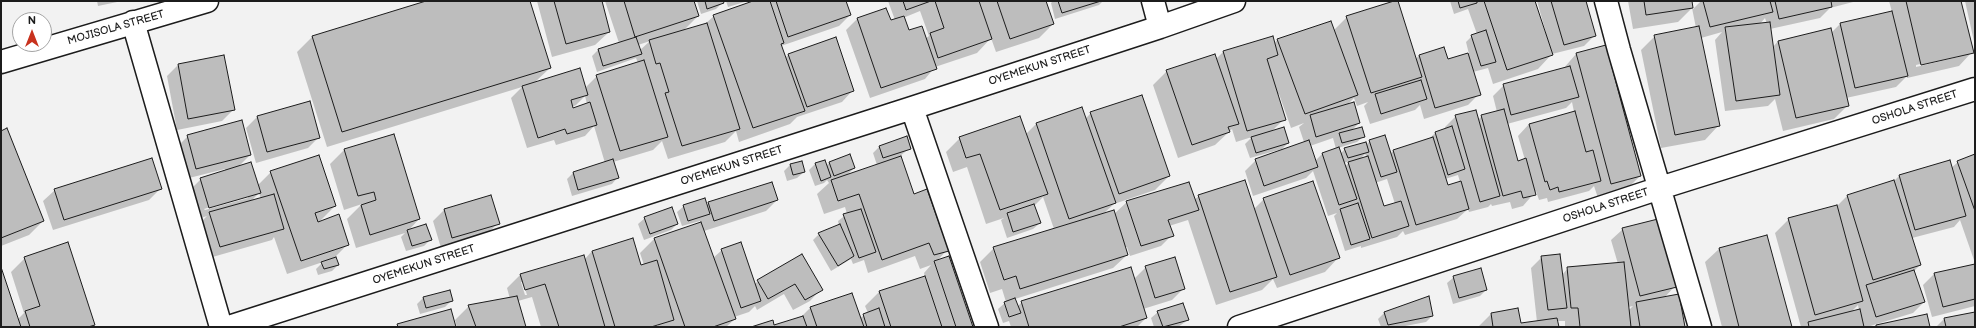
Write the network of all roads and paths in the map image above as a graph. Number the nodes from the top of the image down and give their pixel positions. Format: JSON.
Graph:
{"nodes":[{"id":1,"x":1152,"y":1,"type":"edge"},
{"id":2,"x":1234,"y":1,"type":"edge"},
{"id":3,"x":1606,"y":1,"type":"edge"},
{"id":4,"x":195,"y":3,"type":"edge"},
{"id":5,"x":133,"y":22,"type":"junction"},
{"id":6,"x":1160,"y":28,"type":"junction"},
{"id":7,"x":1,"y":62,"type":"edge"},
{"id":8,"x":1975,"y":89,"type":"edge"},
{"id":9,"x":912,"y":108,"type":"junction"},
{"id":10,"x":1660,"y":188,"type":"junction"},
{"id":11,"x":221,"y":327,"type":"edge"},
{"id":12,"x":228,"y":327,"type":"edge"},
{"id":13,"x":986,"y":327,"type":"edge"},
{"id":14,"x":1239,"y":327,"type":"edge"},
{"id":15,"x":1700,"y":327,"type":"edge"}],
"edges":[{"from":1,"to":6,"type":"street"},
{"from":2,"to":6,"type":"street","name":"OYEMEKUN STREET"},
{"from":3,"to":10,"type":"street"},
{"from":4,"to":5,"type":"street","name":"MOJISOLA STREET"},
{"from":5,"to":7,"type":"street","name":"MOJISOLA STREET"},
{"from":5,"to":11,"type":"street"},
{"from":6,"to":9,"type":"street","name":"OYEMEKUN STREET"},
{"from":8,"to":10,"type":"street","name":"OSHOLA STREET"},
{"from":9,"to":12,"type":"street","name":"OYEMEKUN STREET"},
{"from":9,"to":13,"type":"street"},
{"from":10,"to":14,"type":"street","name":"OSHOLA STREET"},
{"from":10,"to":15,"type":"street"}]}
